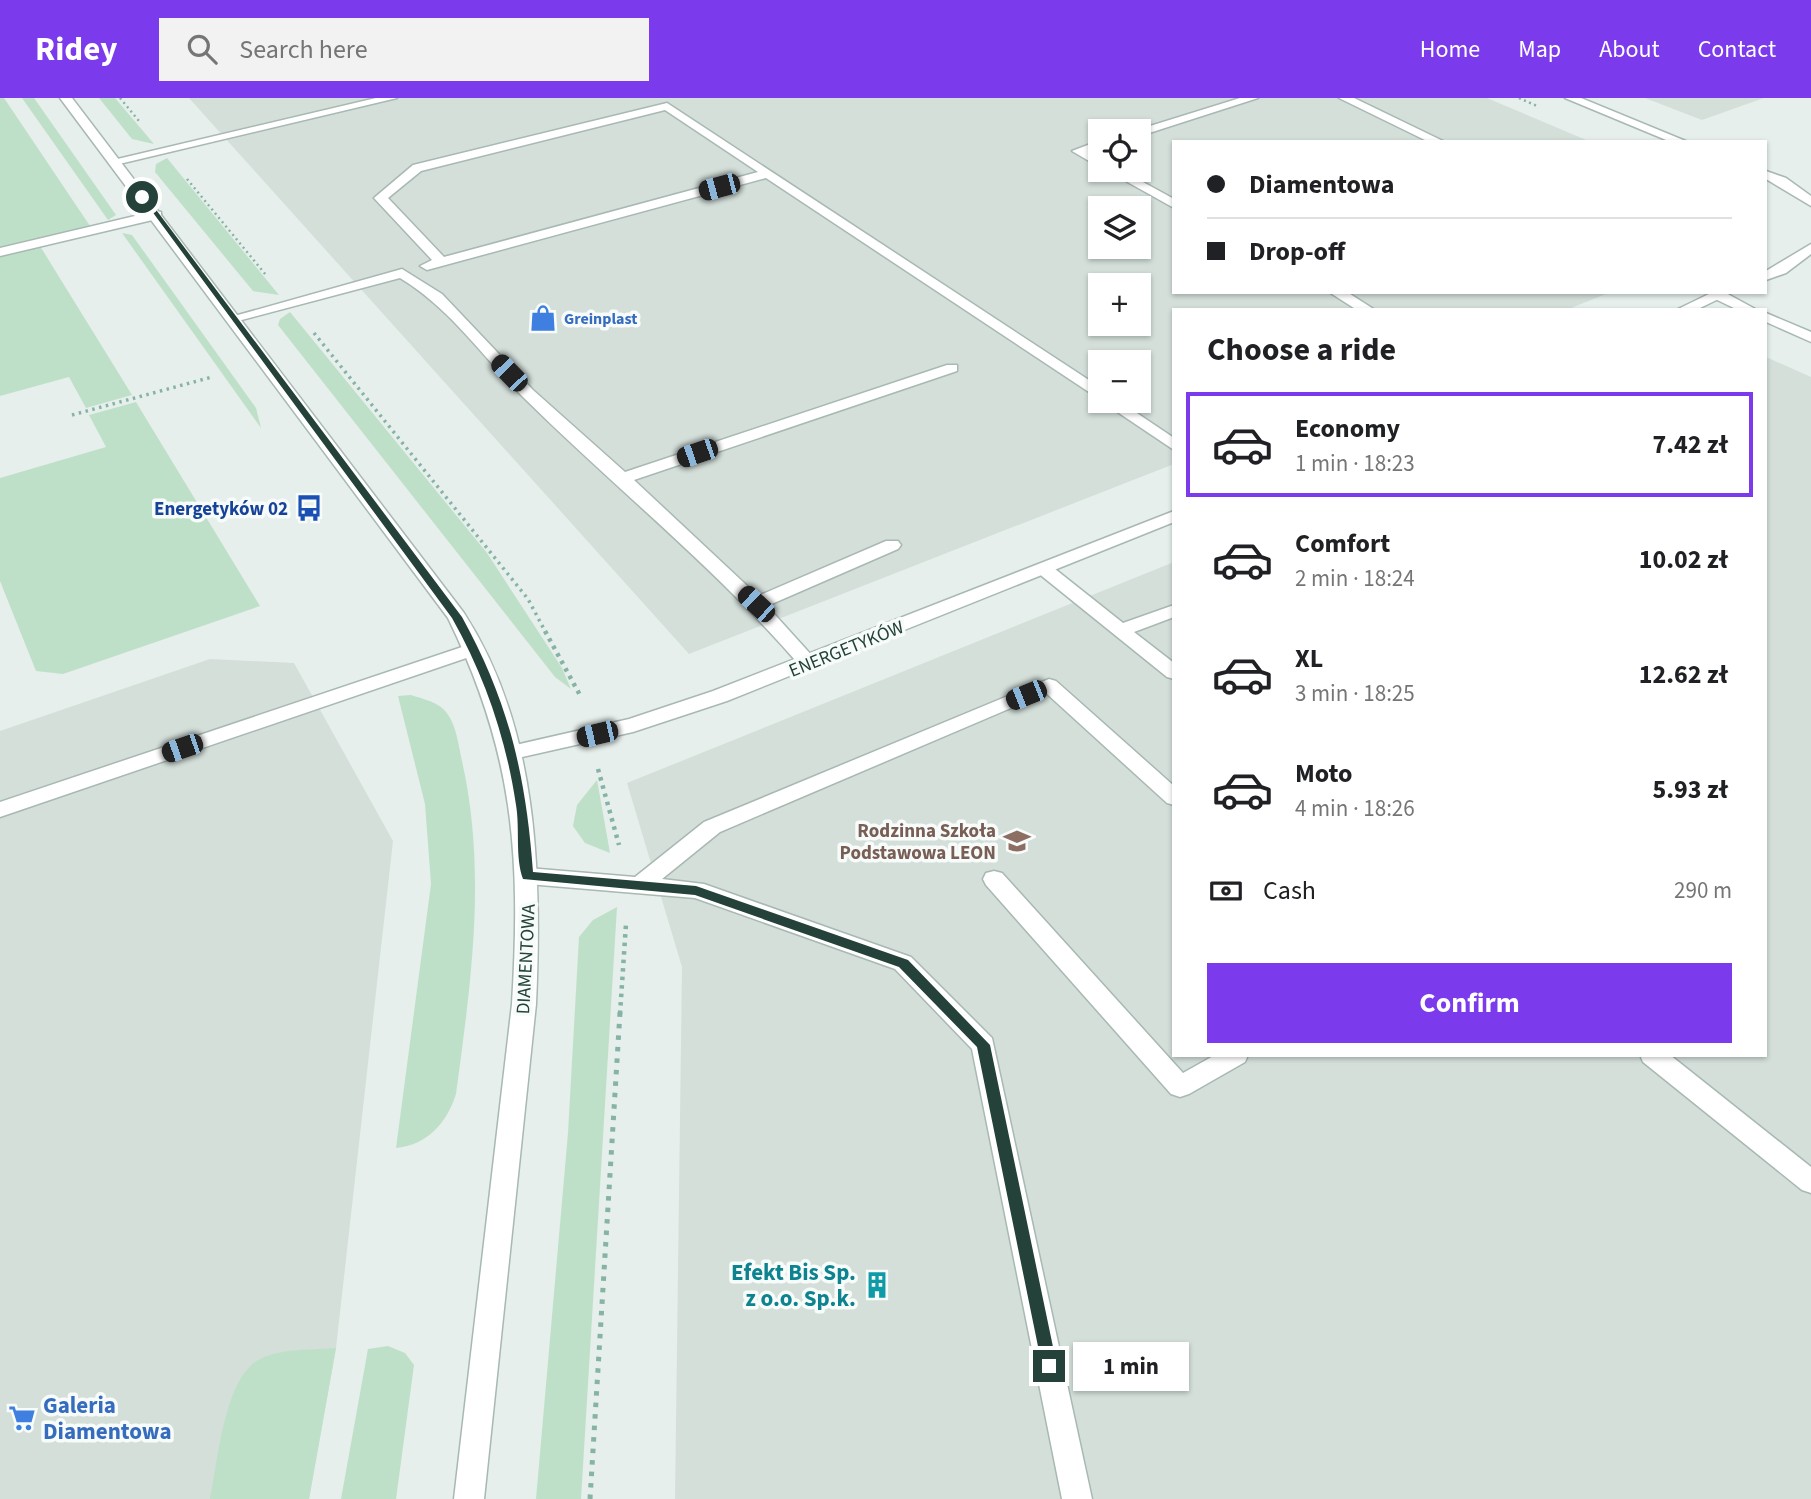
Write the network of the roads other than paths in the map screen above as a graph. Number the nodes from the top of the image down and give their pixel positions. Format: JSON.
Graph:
{"nodes":[{"id":1,"x":66,"y":98,"type":"edge"},
{"id":2,"x":391,"y":98,"type":"edge"},
{"id":3,"x":1252,"y":98,"type":"edge"},
{"id":4,"x":1345,"y":98,"type":"edge"},
{"id":5,"x":1571,"y":98,"type":"edge"},
{"id":6,"x":1151,"y":128,"type":"edge"},
{"id":7,"x":1434,"y":140,"type":"edge"},
{"id":8,"x":1677,"y":140,"type":"edge"},
{"id":9,"x":1088,"y":148,"type":"edge"},
{"id":10,"x":1088,"y":157,"type":"edge"},
{"id":11,"x":114,"y":161,"type":"junction"},
{"id":12,"x":770,"y":173,"type":"junction"},
{"id":13,"x":1767,"y":175,"type":"edge"},
{"id":14,"x":1134,"y":182,"type":"edge"},
{"id":15,"x":1811,"y":202,"type":"edge"},
{"id":16,"x":1172,"y":203,"type":"edge"},
{"id":17,"x":156,"y":215,"type":"junction"},
{"id":18,"x":1811,"y":248,"type":"edge"},
{"id":19,"x":0,"y":252,"type":"edge"},
{"id":20,"x":441,"y":262,"type":"junction"},
{"id":21,"x":402,"y":273,"type":"junction"},
{"id":22,"x":1767,"y":276,"type":"edge"},
{"id":23,"x":1340,"y":294,"type":"edge"},
{"id":24,"x":1722,"y":294,"type":"edge"},
{"id":25,"x":1364,"y":308,"type":"edge"},
{"id":26,"x":1688,"y":308,"type":"edge"},
{"id":27,"x":1746,"y":308,"type":"edge"},
{"id":28,"x":234,"y":317,"type":"junction"},
{"id":29,"x":1767,"y":317,"type":"edge"},
{"id":30,"x":1811,"y":338,"type":"edge"},
{"id":31,"x":952,"y":368,"type":"dead end"},
{"id":32,"x":1088,"y":386,"type":"edge"},
{"id":33,"x":1131,"y":413,"type":"edge"},
{"id":34,"x":1167,"y":432,"type":"edge"},
{"id":35,"x":621,"y":479,"type":"junction"},
{"id":36,"x":1172,"y":517,"type":"edge"},
{"id":37,"x":892,"y":545,"type":"dead end"},
{"id":38,"x":1044,"y":569,"type":"junction"},
{"id":39,"x":756,"y":604,"type":"junction"},
{"id":40,"x":1172,"y":612,"type":"edge"},
{"id":41,"x":1121,"y":630,"type":"junction"},
{"id":42,"x":474,"y":649,"type":"junction"},
{"id":43,"x":808,"y":663,"type":"junction"},
{"id":44,"x":1172,"y":671,"type":"edge"},
{"id":45,"x":509,"y":753,"type":"junction"},
{"id":46,"x":1172,"y":796,"type":"edge"},
{"id":47,"x":0,"y":810,"type":"edge"},
{"id":48,"x":528,"y":876,"type":"junction"},
{"id":49,"x":994,"y":879,"type":"dead end"},
{"id":50,"x":640,"y":886,"type":"junction"},
{"id":51,"x":1232,"y":1057,"type":"edge"},
{"id":52,"x":1655,"y":1057,"type":"edge"},
{"id":53,"x":1811,"y":1182,"type":"edge"},
{"id":54,"x":469,"y":1499,"type":"edge"},
{"id":55,"x":1077,"y":1499,"type":"edge"}],
"edges":[{"from":1,"to":11,"type":"street","name":"DIAMENTOWA"},
{"from":2,"to":11,"type":"street"},
{"from":3,"to":6,"type":"street"},
{"from":4,"to":7,"type":"street"},
{"from":5,"to":8,"type":"street"},
{"from":9,"to":10,"type":"street"},
{"from":11,"to":17,"type":"street","name":"DIAMENTOWA"},
{"from":12,"to":20,"type":"street"},
{"from":12,"to":20,"type":"street"},
{"from":12,"to":32,"type":"street"},
{"from":13,"to":15,"type":"street"},
{"from":14,"to":16,"type":"street"},
{"from":17,"to":19,"type":"street"},
{"from":17,"to":28,"type":"street","name":"DIAMENTOWA"},
{"from":18,"to":22,"type":"street"},
{"from":20,"to":21,"type":"street"},
{"from":21,"to":28,"type":"street"},
{"from":21,"to":35,"type":"street"},
{"from":23,"to":25,"type":"street"},
{"from":24,"to":26,"type":"street"},
{"from":24,"to":27,"type":"street"},
{"from":28,"to":42,"type":"street","name":"DIAMENTOWA"},
{"from":29,"to":30,"type":"street"},
{"from":31,"to":35,"type":"street"},
{"from":33,"to":34,"type":"street"},
{"from":35,"to":39,"type":"street"},
{"from":36,"to":38,"type":"street","name":"ENERGETYKÓW"},
{"from":37,"to":39,"type":"street"},
{"from":38,"to":41,"type":"street"},
{"from":38,"to":43,"type":"street","name":"ENERGETYKÓW"},
{"from":39,"to":43,"type":"street"},
{"from":40,"to":41,"type":"street"},
{"from":41,"to":44,"type":"street"},
{"from":42,"to":45,"type":"street","name":"DIAMENTOWA"},
{"from":42,"to":47,"type":"street"},
{"from":43,"to":45,"type":"street","name":"ENERGETYKÓW"},
{"from":45,"to":48,"type":"street","name":"DIAMENTOWA"},
{"from":46,"to":50,"type":"street"},
{"from":48,"to":50,"type":"street"},
{"from":48,"to":54,"type":"street","name":"DIAMENTOWA"},
{"from":49,"to":51,"type":"street"},
{"from":50,"to":55,"type":"street"},
{"from":52,"to":53,"type":"street"}]}
